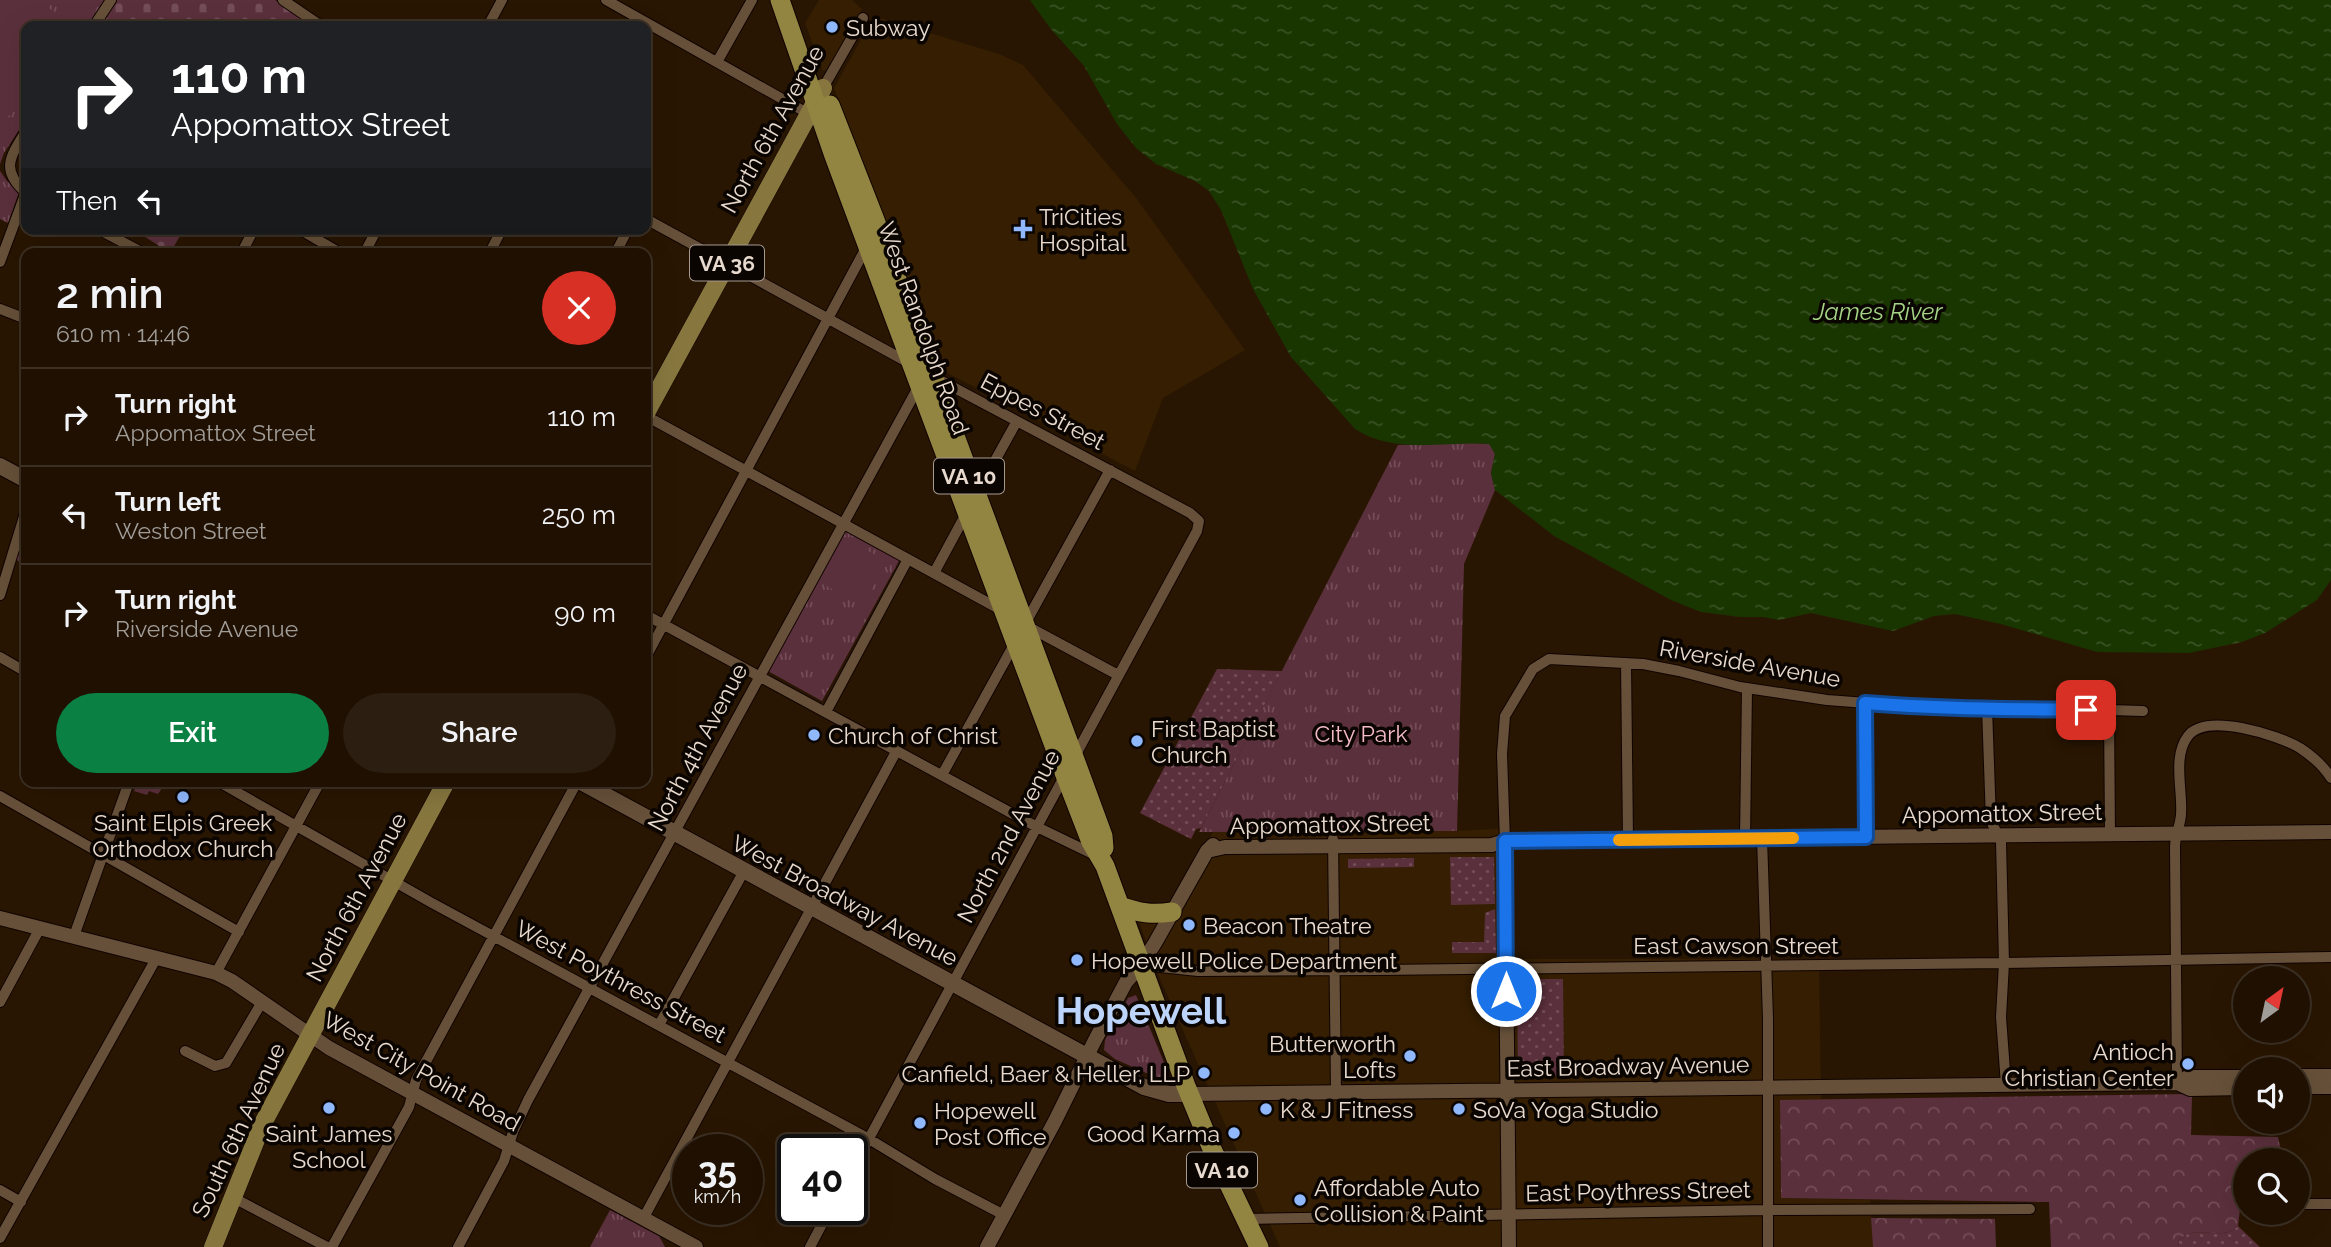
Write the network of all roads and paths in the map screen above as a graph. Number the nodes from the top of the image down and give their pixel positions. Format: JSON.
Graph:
{"nodes":[{"id":1,"x":111,"y":0,"type":"edge"},
{"id":2,"x":283,"y":0,"type":"edge"},
{"id":3,"x":502,"y":0,"type":"edge"},
{"id":4,"x":606,"y":0,"type":"edge"},
{"id":5,"x":752,"y":0,"type":"edge"},
{"id":6,"x":780,"y":0,"type":"edge"},
{"id":7,"x":790,"y":0,"type":"edge"},
{"id":8,"x":623,"y":4,"type":"edge"},
{"id":9,"x":863,"y":18,"type":"dead end"},
{"id":10,"x":97,"y":21,"type":"edge"},
{"id":11,"x":314,"y":21,"type":"edge"},
{"id":12,"x":491,"y":21,"type":"edge"},
{"id":13,"x":651,"y":21,"type":"edge"},
{"id":14,"x":651,"y":21,"type":"edge"},
{"id":15,"x":717,"y":62,"type":"junction"},
{"id":16,"x":816,"y":101,"type":"junction"},
{"id":17,"x":21,"y":139,"type":"edge"},
{"id":18,"x":21,"y":187,"type":"edge"},
{"id":19,"x":21,"y":205,"type":"edge"},
{"id":20,"x":875,"y":220,"type":"junction"},
{"id":21,"x":651,"y":222,"type":"edge"},
{"id":22,"x":106,"y":235,"type":"edge"},
{"id":23,"x":307,"y":235,"type":"edge"},
{"id":24,"x":867,"y":246,"type":"junction"},
{"id":25,"x":122,"y":248,"type":"edge"},
{"id":26,"x":325,"y":248,"type":"edge"},
{"id":27,"x":0,"y":262,"type":"edge"},
{"id":28,"x":726,"y":263,"type":"junction"},
{"id":29,"x":0,"y":309,"type":"edge"},
{"id":30,"x":21,"y":317,"type":"edge"},
{"id":31,"x":827,"y":320,"type":"junction"},
{"id":32,"x":921,"y":374,"type":"junction"},
{"id":33,"x":651,"y":405,"type":"edge"},
{"id":34,"x":651,"y":417,"type":"edge"},
{"id":35,"x":1017,"y":421,"type":"junction"},
{"id":36,"x":0,"y":466,"type":"edge"},
{"id":37,"x":747,"y":470,"type":"junction"},
{"id":38,"x":1110,"y":470,"type":"junction"},
{"id":39,"x":21,"y":477,"type":"edge"},
{"id":40,"x":976,"y":494,"type":"junction"},
{"id":41,"x":967,"y":512,"type":"junction"},
{"id":42,"x":1199,"y":521,"type":"joint"},
{"id":43,"x":843,"y":523,"type":"junction"},
{"id":44,"x":21,"y":526,"type":"edge"},
{"id":45,"x":908,"y":559,"type":"junction"},
{"id":46,"x":934,"y":573,"type":"junction"},
{"id":47,"x":0,"y":595,"type":"edge"},
{"id":48,"x":1004,"y":612,"type":"junction"},
{"id":49,"x":651,"y":618,"type":"edge"},
{"id":50,"x":663,"y":624,"type":"junction"},
{"id":51,"x":1020,"y":633,"type":"junction"},
{"id":52,"x":651,"y":647,"type":"edge"},
{"id":53,"x":0,"y":657,"type":"edge"},
{"id":54,"x":1626,"y":663,"type":"junction"},
{"id":55,"x":21,"y":669,"type":"edge"},
{"id":56,"x":1118,"y":675,"type":"junction"},
{"id":57,"x":759,"y":676,"type":"junction"},
{"id":58,"x":1747,"y":689,"type":"junction"},
{"id":59,"x":1865,"y":703,"type":"junction"},
{"id":60,"x":1987,"y":708,"type":"junction"},
{"id":61,"x":2109,"y":711,"type":"junction"},
{"id":62,"x":2143,"y":711,"type":"dead end"},
{"id":63,"x":826,"y":712,"type":"junction"},
{"id":64,"x":897,"y":750,"type":"junction"},
{"id":65,"x":1074,"y":757,"type":"junction"},
{"id":66,"x":942,"y":775,"type":"junction"},
{"id":67,"x":1065,"y":775,"type":"junction"},
{"id":68,"x":2331,"y":778,"type":"edge"},
{"id":69,"x":128,"y":787,"type":"edge"},
{"id":70,"x":229,"y":787,"type":"edge"},
{"id":71,"x":317,"y":787,"type":"edge"},
{"id":72,"x":443,"y":787,"type":"edge"},
{"id":73,"x":576,"y":787,"type":"edge"},
{"id":74,"x":588,"y":787,"type":"edge"},
{"id":75,"x":0,"y":796,"type":"edge"},
{"id":76,"x":296,"y":827,"type":"junction"},
{"id":77,"x":1037,"y":827,"type":"junction"},
{"id":78,"x":2331,"y":832,"type":"edge"},
{"id":79,"x":674,"y":833,"type":"junction"},
{"id":80,"x":2110,"y":834,"type":"junction"},
{"id":81,"x":2178,"y":834,"type":"junction"},
{"id":82,"x":1998,"y":835,"type":"junction"},
{"id":83,"x":1866,"y":837,"type":"junction"},
{"id":84,"x":1762,"y":838,"type":"junction"},
{"id":85,"x":1628,"y":839,"type":"junction"},
{"id":86,"x":1745,"y":839,"type":"junction"},
{"id":87,"x":1505,"y":841,"type":"junction"},
{"id":88,"x":1333,"y":842,"type":"junction"},
{"id":89,"x":103,"y":856,"type":"junction"},
{"id":90,"x":1103,"y":860,"type":"junction"},
{"id":91,"x":744,"y":871,"type":"junction"},
{"id":92,"x":393,"y":881,"type":"junction"},
{"id":93,"x":1120,"y":906,"type":"junction"},
{"id":94,"x":812,"y":908,"type":"junction"},
{"id":95,"x":1172,"y":912,"type":"junction"},
{"id":96,"x":0,"y":918,"type":"edge"},
{"id":97,"x":40,"y":928,"type":"junction"},
{"id":98,"x":239,"y":932,"type":"junction"},
{"id":99,"x":74,"y":936,"type":"junction"},
{"id":100,"x":494,"y":936,"type":"junction"},
{"id":101,"x":157,"y":957,"type":"junction"},
{"id":102,"x":2331,"y":957,"type":"edge"},
{"id":103,"x":2176,"y":959,"type":"junction"},
{"id":104,"x":2004,"y":963,"type":"junction"},
{"id":105,"x":1141,"y":965,"type":"junction"},
{"id":106,"x":1766,"y":966,"type":"junction"},
{"id":107,"x":1506,"y":968,"type":"junction"},
{"id":108,"x":1336,"y":970,"type":"junction"},
{"id":109,"x":216,"y":973,"type":"junction"},
{"id":110,"x":952,"y":984,"type":"junction"},
{"id":111,"x":590,"y":988,"type":"junction"},
{"id":112,"x":0,"y":1002,"type":"edge"},
{"id":113,"x":262,"y":1002,"type":"junction"},
{"id":114,"x":659,"y":1025,"type":"junction"},
{"id":115,"x":310,"y":1035,"type":"junction"},
{"id":116,"x":185,"y":1051,"type":"dead end"},
{"id":117,"x":1088,"y":1056,"type":"junction"},
{"id":118,"x":728,"y":1063,"type":"junction"},
{"id":119,"x":2310,"y":1076,"type":"edge"},
{"id":120,"x":2331,"y":1076,"type":"edge"},
{"id":121,"x":2233,"y":1077,"type":"edge"},
{"id":122,"x":2177,"y":1083,"type":"junction"},
{"id":123,"x":2006,"y":1085,"type":"junction"},
{"id":124,"x":1767,"y":1087,"type":"junction"},
{"id":125,"x":2310,"y":1087,"type":"edge"},
{"id":126,"x":2331,"y":1087,"type":"edge"},
{"id":127,"x":2233,"y":1088,"type":"edge"},
{"id":128,"x":1507,"y":1090,"type":"junction"},
{"id":129,"x":1336,"y":1092,"type":"junction"},
{"id":130,"x":412,"y":1093,"type":"junction"},
{"id":131,"x":1189,"y":1094,"type":"junction"},
{"id":132,"x":869,"y":1139,"type":"junction"},
{"id":133,"x":509,"y":1146,"type":"junction"},
{"id":134,"x":0,"y":1190,"type":"edge"},
{"id":135,"x":232,"y":1197,"type":"junction"},
{"id":136,"x":20,"y":1202,"type":"junction"},
{"id":137,"x":2310,"y":1204,"type":"edge"},
{"id":138,"x":2331,"y":1204,"type":"edge"},
{"id":139,"x":2030,"y":1209,"type":"dead end"},
{"id":140,"x":1767,"y":1210,"type":"junction"},
{"id":141,"x":1509,"y":1214,"type":"junction"},
{"id":142,"x":1004,"y":1215,"type":"junction"},
{"id":143,"x":643,"y":1219,"type":"junction"},
{"id":144,"x":1246,"y":1219,"type":"junction"},
{"id":145,"x":822,"y":1225,"type":"edge"},
{"id":146,"x":0,"y":1238,"type":"edge"},
{"id":147,"x":213,"y":1247,"type":"edge"},
{"id":148,"x":327,"y":1247,"type":"edge"},
{"id":149,"x":332,"y":1247,"type":"edge"},
{"id":150,"x":457,"y":1247,"type":"edge"},
{"id":151,"x":696,"y":1247,"type":"edge"},
{"id":152,"x":810,"y":1247,"type":"edge"},
{"id":153,"x":987,"y":1247,"type":"edge"},
{"id":154,"x":1259,"y":1247,"type":"edge"},
{"id":155,"x":1509,"y":1247,"type":"edge"},
{"id":156,"x":1768,"y":1247,"type":"edge"}],
"edges":[{"from":1,"to":10,"type":"street"},
{"from":2,"to":11,"type":"street"},
{"from":3,"to":12,"type":"street"},
{"from":4,"to":8,"type":"street"},
{"from":5,"to":15,"type":"street"},
{"from":6,"to":16,"type":"highway","name":"West Randolph Road","number":"VA 10"},
{"from":7,"to":16,"type":"highway","name":"West Randolph Road","number":"VA 10"},
{"from":8,"to":13,"type":"street"},
{"from":9,"to":16,"type":"street","name":"North 6th Avenue"},
{"from":14,"to":15,"type":"street"},
{"from":15,"to":16,"type":"street"},
{"from":16,"to":20,"type":"highway","name":"West Randolph Road","number":"VA 10"},
{"from":16,"to":24,"type":"highway","name":"West Randolph Road","number":"VA 10"},
{"from":16,"to":28,"type":"main road","name":"North 6th Avenue","number":"VA 36"},
{"from":17,"to":18,"type":"street"},
{"from":19,"to":27,"type":"street"},
{"from":20,"to":24,"type":"street"},
{"from":20,"to":32,"type":"highway","name":"West Randolph Road","number":"VA 10"},
{"from":21,"to":28,"type":"street","name":"Eppes Street"},
{"from":22,"to":25,"type":"street"},
{"from":23,"to":26,"type":"street"},
{"from":24,"to":31,"type":"street"},
{"from":24,"to":32,"type":"highway","name":"West Randolph Road","number":"VA 10"},
{"from":28,"to":31,"type":"street","name":"Eppes Street"},
{"from":28,"to":33,"type":"main road","name":"North 6th Avenue","number":"VA 36"},
{"from":29,"to":30,"type":"street"},
{"from":31,"to":32,"type":"street","name":"Eppes Street"},
{"from":31,"to":37,"type":"street"},
{"from":32,"to":35,"type":"street","name":"Eppes Street"},
{"from":32,"to":40,"type":"highway","name":"West Randolph Road","number":"VA 10"},
{"from":32,"to":41,"type":"highway","name":"West Randolph Road","number":"VA 10"},
{"from":32,"to":43,"type":"street","name":"North 4th Avenue"},
{"from":34,"to":37,"type":"street"},
{"from":35,"to":38,"type":"street","name":"Eppes Street"},
{"from":35,"to":40,"type":"street"},
{"from":36,"to":39,"type":"main road"},
{"from":37,"to":43,"type":"street"},
{"from":37,"to":50,"type":"street"},
{"from":38,"to":42,"type":"street","name":"Eppes Street"},
{"from":38,"to":51,"type":"street"},
{"from":40,"to":41,"type":"street"},
{"from":40,"to":51,"type":"highway","name":"West Randolph Road","number":"VA 10"},
{"from":41,"to":46,"type":"street"},
{"from":41,"to":48,"type":"highway","name":"West Randolph Road","number":"VA 10"},
{"from":42,"to":56,"type":"street","name":"North 2nd Avenue"},
{"from":43,"to":45,"type":"street"},
{"from":43,"to":57,"type":"street","name":"North 4th Avenue"},
{"from":44,"to":47,"type":"street"},
{"from":45,"to":46,"type":"street"},
{"from":45,"to":63,"type":"street"},
{"from":46,"to":48,"type":"street"},
{"from":48,"to":51,"type":"highway","name":"West Randolph Road","number":"VA 10"},
{"from":49,"to":50,"type":"street"},
{"from":50,"to":52,"type":"street"},
{"from":50,"to":57,"type":"street"},
{"from":51,"to":56,"type":"street"},
{"from":51,"to":65,"type":"highway","name":"West Randolph Road","number":"VA 10"},
{"from":51,"to":66,"type":"street"},
{"from":51,"to":67,"type":"highway","name":"West Randolph Road","number":"VA 10"},
{"from":53,"to":55,"type":"street"},
{"from":54,"to":58,"type":"street","name":"Riverside Avenue"},
{"from":54,"to":85,"type":"street"},
{"from":54,"to":87,"type":"street","name":"Riverside Avenue"},
{"from":56,"to":65,"type":"street","name":"North 2nd Avenue"},
{"from":57,"to":63,"type":"street"},
{"from":57,"to":79,"type":"street","name":"North 4th Avenue"},
{"from":58,"to":59,"type":"street","name":"Riverside Avenue"},
{"from":58,"to":86,"type":"street"},
{"from":59,"to":60,"type":"street","name":"Riverside Avenue"},
{"from":59,"to":83,"type":"street"},
{"from":60,"to":61,"type":"street","name":"Riverside Avenue"},
{"from":60,"to":82,"type":"street"},
{"from":61,"to":62,"type":"street","name":"Riverside Avenue"},
{"from":61,"to":80,"type":"street"},
{"from":63,"to":64,"type":"street"},
{"from":64,"to":66,"type":"street"},
{"from":64,"to":94,"type":"street"},
{"from":65,"to":67,"type":"street","name":"North 2nd Avenue"},
{"from":65,"to":90,"type":"highway","name":"West Randolph Road","number":"VA 10"},
{"from":66,"to":77,"type":"street"},
{"from":67,"to":77,"type":"street","name":"North 2nd Avenue"},
{"from":67,"to":90,"type":"highway","name":"West Randolph Road","number":"VA 10"},
{"from":68,"to":81,"type":"street"},
{"from":69,"to":89,"type":"street"},
{"from":70,"to":76,"type":"street","name":"West Poythress Street"},
{"from":71,"to":76,"type":"street"},
{"from":72,"to":92,"type":"main road","name":"North 6th Avenue"},
{"from":73,"to":100,"type":"street"},
{"from":74,"to":79,"type":"main road","name":"West Broadway Avenue"},
{"from":75,"to":89,"type":"street"},
{"from":76,"to":92,"type":"street","name":"West Poythress Street"},
{"from":76,"to":98,"type":"street"},
{"from":77,"to":90,"type":"street"},
{"from":77,"to":110,"type":"street","name":"North 2nd Avenue"},
{"from":78,"to":81,"type":"street","name":"Appomattox Street"},
{"from":79,"to":91,"type":"main road","name":"West Broadway Avenue"},
{"from":79,"to":111,"type":"street","name":"North 4th Avenue"},
{"from":80,"to":81,"type":"street","name":"Appomattox Street"},
{"from":80,"to":82,"type":"street","name":"Appomattox Street"},
{"from":81,"to":103,"type":"street"},
{"from":82,"to":83,"type":"street","name":"Appomattox Street"},
{"from":82,"to":104,"type":"street"},
{"from":83,"to":84,"type":"street","name":"Appomattox Street"},
{"from":84,"to":86,"type":"street","name":"Appomattox Street"},
{"from":84,"to":106,"type":"street"},
{"from":85,"to":86,"type":"street","name":"Appomattox Street"},
{"from":85,"to":87,"type":"street","name":"Appomattox Street"},
{"from":87,"to":88,"type":"street","name":"Appomattox Street"},
{"from":87,"to":107,"type":"street"},
{"from":88,"to":95,"type":"street","name":"Appomattox Street"},
{"from":88,"to":108,"type":"street"},
{"from":89,"to":98,"type":"street"},
{"from":89,"to":99,"type":"street"},
{"from":90,"to":93,"type":"highway","name":"West Randolph Road","number":"VA 10"},
{"from":91,"to":94,"type":"main road","name":"West Broadway Avenue"},
{"from":91,"to":114,"type":"street"},
{"from":92,"to":100,"type":"street","name":"West Poythress Street"},
{"from":92,"to":115,"type":"main road","name":"North 6th Avenue"},
{"from":93,"to":95,"type":"highway"},
{"from":93,"to":105,"type":"highway","name":"West Randolph Road","number":"VA 10"},
{"from":94,"to":110,"type":"main road","name":"West Broadway Avenue"},
{"from":94,"to":118,"type":"street"},
{"from":95,"to":105,"type":"street"},
{"from":96,"to":97,"type":"street","name":"West City Point Road"},
{"from":97,"to":99,"type":"street","name":"West City Point Road"},
{"from":97,"to":112,"type":"street"},
{"from":98,"to":109,"type":"street"},
{"from":99,"to":101,"type":"street","name":"West City Point Road"},
{"from":100,"to":111,"type":"street","name":"West Poythress Street"},
{"from":100,"to":130,"type":"street"},
{"from":101,"to":109,"type":"street","name":"West City Point Road"},
{"from":101,"to":136,"type":"street"},
{"from":102,"to":103,"type":"street","name":"East Cawson Street"},
{"from":103,"to":104,"type":"street","name":"East Cawson Street"},
{"from":103,"to":122,"type":"street"},
{"from":104,"to":106,"type":"street","name":"East Cawson Street"},
{"from":104,"to":123,"type":"street"},
{"from":105,"to":108,"type":"street","name":"East Cawson Street"},
{"from":105,"to":117,"type":"street"},
{"from":105,"to":131,"type":"highway","number":"VA 10"},
{"from":106,"to":107,"type":"street","name":"East Cawson Street"},
{"from":106,"to":124,"type":"street"},
{"from":107,"to":108,"type":"street","name":"East Cawson Street"},
{"from":107,"to":128,"type":"street"},
{"from":108,"to":129,"type":"street"},
{"from":109,"to":113,"type":"street","name":"West City Point Road"},
{"from":110,"to":117,"type":"main road","name":"West Broadway Avenue"},
{"from":110,"to":132,"type":"street","name":"North 2nd Avenue"},
{"from":111,"to":114,"type":"street","name":"West Poythress Street"},
{"from":111,"to":133,"type":"street","name":"North 4th Avenue"},
{"from":113,"to":115,"type":"street","name":"West City Point Road"},
{"from":113,"to":116,"type":"street"},
{"from":114,"to":118,"type":"street","name":"West Poythress Street"},
{"from":115,"to":130,"type":"street","name":"West City Point Road"},
{"from":115,"to":135,"type":"main road","name":"South 6th Avenue"},
{"from":117,"to":131,"type":"main road","name":"East Broadway Avenue"},
{"from":117,"to":142,"type":"street"},
{"from":118,"to":132,"type":"street","name":"West Poythress Street"},
{"from":118,"to":143,"type":"street"},
{"from":119,"to":120,"type":"street"},
{"from":121,"to":122,"type":"street","name":"East Broadway Avenue"},
{"from":122,"to":123,"type":"street","name":"East Broadway Avenue"},
{"from":122,"to":127,"type":"street","name":"East Broadway Avenue"},
{"from":123,"to":124,"type":"street","name":"East Broadway Avenue"},
{"from":124,"to":128,"type":"street","name":"East Broadway Avenue"},
{"from":124,"to":140,"type":"street"},
{"from":125,"to":126,"type":"street"},
{"from":128,"to":129,"type":"street","name":"East Broadway Avenue"},
{"from":128,"to":141,"type":"street"},
{"from":129,"to":131,"type":"street","name":"East Broadway Avenue"},
{"from":130,"to":133,"type":"street","name":"West City Point Road"},
{"from":130,"to":149,"type":"street"},
{"from":131,"to":144,"type":"highway","number":"VA 10"},
{"from":132,"to":142,"type":"street","name":"West Poythress Street"},
{"from":133,"to":143,"type":"street","name":"West City Point Road"},
{"from":133,"to":150,"type":"street","name":"North 4th Avenue"},
{"from":134,"to":136,"type":"street"},
{"from":135,"to":147,"type":"main road","name":"South 6th Avenue"},
{"from":135,"to":148,"type":"street"},
{"from":136,"to":146,"type":"street"},
{"from":137,"to":138,"type":"street"},
{"from":139,"to":140,"type":"street","name":"East Poythress Street"},
{"from":140,"to":141,"type":"street","name":"East Poythress Street"},
{"from":140,"to":156,"type":"street"},
{"from":141,"to":144,"type":"street","name":"East Poythress Street"},
{"from":141,"to":155,"type":"street"},
{"from":142,"to":153,"type":"street"},
{"from":143,"to":151,"type":"street","name":"West City Point Road"},
{"from":144,"to":154,"type":"highway","number":"VA 10"},
{"from":145,"to":152,"type":"street"}]}
